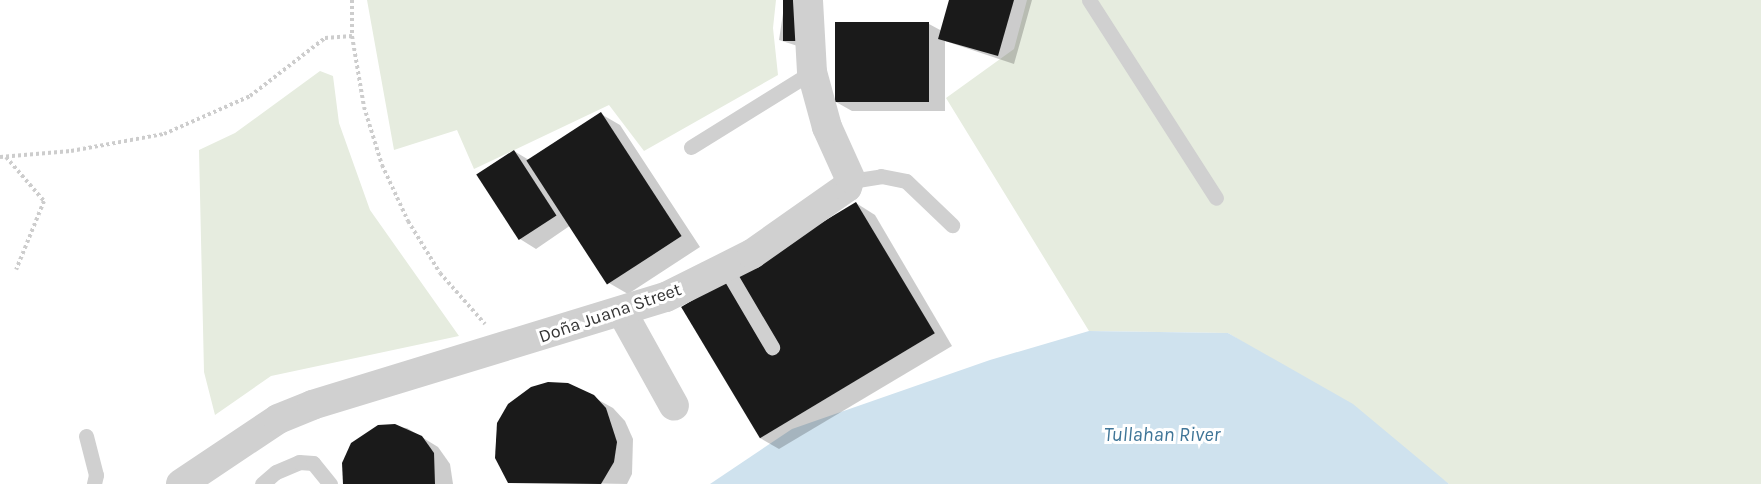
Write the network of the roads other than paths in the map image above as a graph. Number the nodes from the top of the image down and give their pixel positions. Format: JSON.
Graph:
{"nodes":[{"id":1,"x":808,"y":0,"type":"edge"},
{"id":2,"x":1089,"y":0,"type":"edge"},
{"id":3,"x":812,"y":72,"type":"junction"},
{"id":4,"x":691,"y":147,"type":"dead end"},
{"id":5,"x":850,"y":181,"type":"junction"},
{"id":6,"x":1216,"y":198,"type":"dead end"},
{"id":7,"x":952,"y":225,"type":"dead end"},
{"id":8,"x":726,"y":269,"type":"junction"},
{"id":9,"x":622,"y":312,"type":"junction"},
{"id":10,"x":772,"y":347,"type":"dead end"},
{"id":11,"x":674,"y":406,"type":"dead end"},
{"id":12,"x":86,"y":436,"type":"dead end"},
{"id":13,"x":94,"y":484,"type":"edge"},
{"id":14,"x":181,"y":484,"type":"edge"},
{"id":15,"x":262,"y":484,"type":"edge"},
{"id":16,"x":330,"y":484,"type":"edge"}],
"edges":[{"from":1,"to":3,"type":"street"},
{"from":2,"to":6,"type":"lane"},
{"from":3,"to":4,"type":"lane"},
{"from":3,"to":5,"type":"street"},
{"from":5,"to":7,"type":"lane"},
{"from":5,"to":8,"type":"street","name":"Doña Juana Street"},
{"from":8,"to":9,"type":"street","name":"Doña Juana Street"},
{"from":8,"to":10,"type":"lane"},
{"from":9,"to":11,"type":"street"},
{"from":9,"to":14,"type":"street","name":"Doña Juana Street"},
{"from":12,"to":13,"type":"lane"},
{"from":15,"to":16,"type":"lane"}]}
